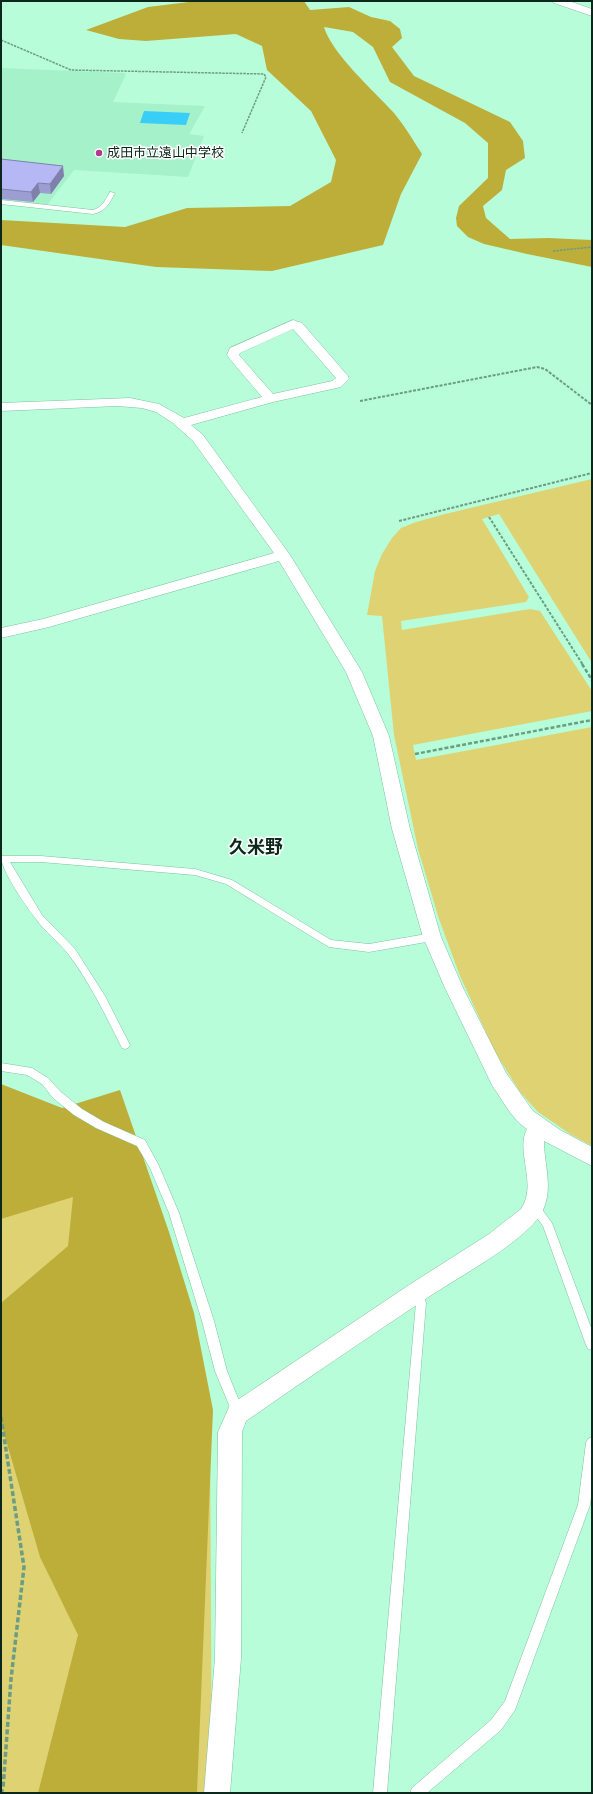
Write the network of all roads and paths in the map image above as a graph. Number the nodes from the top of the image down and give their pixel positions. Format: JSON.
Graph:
{"nodes":[{"id":1,"x":558,"y":1,"type":"edge"},
{"id":2,"x":592,"y":12,"type":"edge"},
{"id":3,"x":1,"y":40,"type":"edge"},
{"id":4,"x":242,"y":133,"type":"dead end"},
{"id":5,"x":112,"y":193,"type":"dead end"},
{"id":6,"x":1,"y":202,"type":"edge"},
{"id":7,"x":592,"y":247,"type":"edge"},
{"id":8,"x":553,"y":251,"type":"dead end"},
{"id":9,"x":270,"y":399,"type":"junction"},
{"id":10,"x":360,"y":401,"type":"dead end"},
{"id":11,"x":592,"y":405,"type":"edge"},
{"id":12,"x":1,"y":407,"type":"edge"},
{"id":13,"x":182,"y":423,"type":"junction"},
{"id":14,"x":592,"y":473,"type":"edge"},
{"id":15,"x":489,"y":517,"type":"dead end"},
{"id":16,"x":399,"y":522,"type":"dead end"},
{"id":17,"x":283,"y":555,"type":"junction"},
{"id":18,"x":1,"y":633,"type":"edge"},
{"id":19,"x":592,"y":680,"type":"edge"},
{"id":20,"x":592,"y":720,"type":"edge"},
{"id":21,"x":415,"y":754,"type":"dead end"},
{"id":22,"x":3,"y":859,"type":"edge"},
{"id":23,"x":432,"y":937,"type":"junction"},
{"id":24,"x":125,"y":1045,"type":"dead end"},
{"id":25,"x":1,"y":1066,"type":"edge"},
{"id":26,"x":540,"y":1128,"type":"junction"},
{"id":27,"x":592,"y":1157,"type":"edge"},
{"id":28,"x":534,"y":1207,"type":"junction"},
{"id":29,"x":416,"y":1292,"type":"junction"},
{"id":30,"x":592,"y":1345,"type":"edge"},
{"id":31,"x":238,"y":1413,"type":"junction"},
{"id":32,"x":1,"y":1417,"type":"edge"},
{"id":33,"x":592,"y":1443,"type":"edge"},
{"id":34,"x":1,"y":1792,"type":"edge"},
{"id":35,"x":217,"y":1793,"type":"edge"},
{"id":36,"x":380,"y":1793,"type":"edge"},
{"id":37,"x":417,"y":1793,"type":"edge"}],
"edges":[{"from":1,"to":2,"type":"street"},
{"from":3,"to":4,"type":"path"},
{"from":5,"to":6,"type":"lane"},
{"from":7,"to":8,"type":"path"},
{"from":9,"to":9,"type":"street"},
{"from":9,"to":13,"type":"street"},
{"from":10,"to":11,"type":"path"},
{"from":12,"to":13,"type":"street"},
{"from":13,"to":17,"type":"street"},
{"from":14,"to":16,"type":"path"},
{"from":15,"to":19,"type":"path"},
{"from":17,"to":18,"type":"street"},
{"from":17,"to":23,"type":"street"},
{"from":20,"to":21,"type":"path"},
{"from":22,"to":23,"type":"lane"},
{"from":22,"to":24,"type":"lane"},
{"from":23,"to":26,"type":"street"},
{"from":25,"to":31,"type":"lane"},
{"from":26,"to":27,"type":"street"},
{"from":26,"to":28,"type":"street"},
{"from":28,"to":29,"type":"street"},
{"from":28,"to":30,"type":"lane"},
{"from":29,"to":31,"type":"street"},
{"from":29,"to":36,"type":"lane"},
{"from":31,"to":35,"type":"street"},
{"from":32,"to":34,"type":"path"},
{"from":33,"to":37,"type":"lane"}]}
